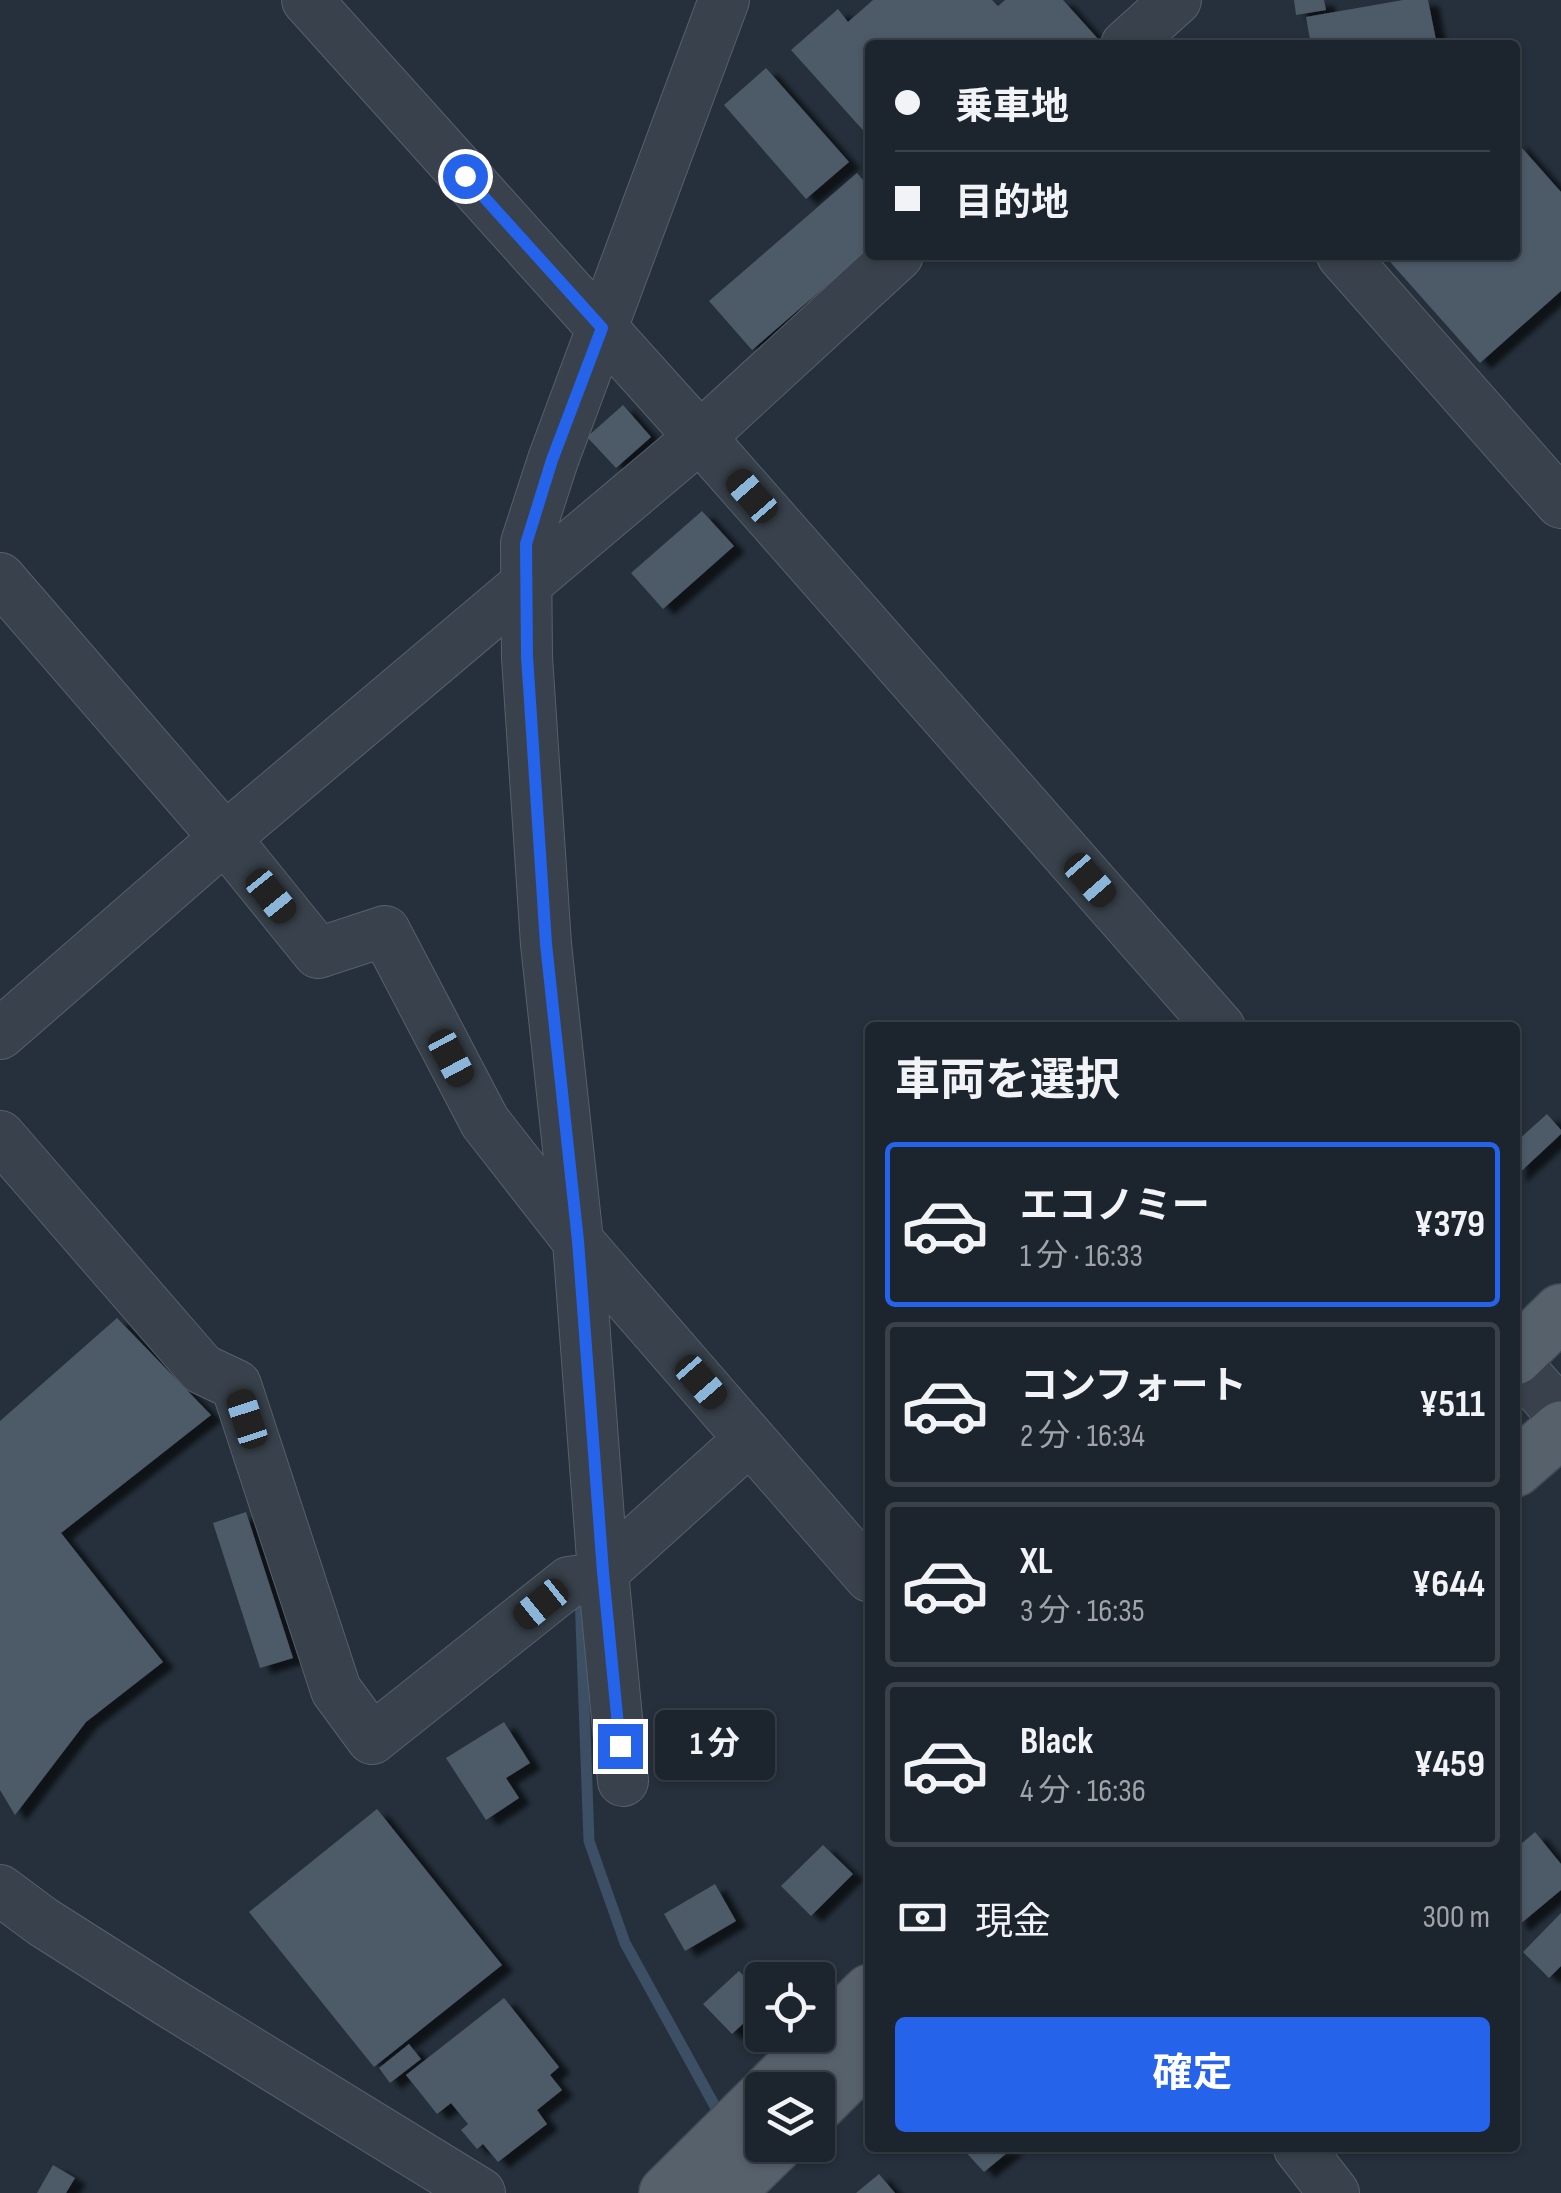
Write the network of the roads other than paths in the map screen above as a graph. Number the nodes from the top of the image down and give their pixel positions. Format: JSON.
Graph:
{"nodes":[{"id":1,"x":307,"y":0,"type":"edge"},
{"id":2,"x":724,"y":0,"type":"edge"},
{"id":3,"x":893,"y":260,"type":"edge"},
{"id":4,"x":1346,"y":260,"type":"edge"},
{"id":5,"x":590,"y":315,"type":"junction"},
{"id":6,"x":700,"y":437,"type":"junction"},
{"id":7,"x":1561,"y":503,"type":"edge"},
{"id":8,"x":0,"y":578,"type":"edge"},
{"id":9,"x":525,"y":585,"type":"junction"},
{"id":10,"x":225,"y":838,"type":"junction"},
{"id":11,"x":1215,"y":1022,"type":"edge"},
{"id":12,"x":0,"y":1034,"type":"edge"},
{"id":13,"x":0,"y":1136,"type":"edge"},
{"id":14,"x":575,"y":1238,"type":"junction"},
{"id":15,"x":1561,"y":1312,"type":"edge"},
{"id":16,"x":1520,"y":1354,"type":"edge"},
{"id":17,"x":1520,"y":1365,"type":"edge"},
{"id":18,"x":1561,"y":1414,"type":"edge"},
{"id":19,"x":1561,"y":1429,"type":"edge"},
{"id":20,"x":750,"y":1439,"type":"junction"},
{"id":21,"x":1520,"y":1465,"type":"edge"},
{"id":22,"x":865,"y":1571,"type":"edge"},
{"id":23,"x":590,"y":1577,"type":"junction"},
{"id":24,"x":624,"y":1781,"type":"dead end"},
{"id":25,"x":0,"y":1890,"type":"edge"},
{"id":26,"x":865,"y":1998,"type":"edge"},
{"id":27,"x":865,"y":2057,"type":"edge"},
{"id":28,"x":805,"y":2072,"type":"edge"},
{"id":29,"x":835,"y":2087,"type":"edge"},
{"id":30,"x":745,"y":2144,"type":"edge"},
{"id":31,"x":1301,"y":2152,"type":"edge"},
{"id":32,"x":480,"y":2193,"type":"edge"},
{"id":33,"x":667,"y":2193,"type":"edge"},
{"id":34,"x":1334,"y":2193,"type":"edge"}],
"edges":[{"from":1,"to":5,"type":"street"},
{"from":2,"to":5,"type":"street"},
{"from":3,"to":6,"type":"street"},
{"from":4,"to":7,"type":"street"},
{"from":5,"to":6,"type":"street"},
{"from":5,"to":9,"type":"street"},
{"from":6,"to":9,"type":"street"},
{"from":6,"to":11,"type":"street"},
{"from":8,"to":10,"type":"street"},
{"from":9,"to":10,"type":"street"},
{"from":9,"to":14,"type":"street"},
{"from":10,"to":12,"type":"street"},
{"from":10,"to":14,"type":"street"},
{"from":13,"to":23,"type":"street"},
{"from":14,"to":20,"type":"street"},
{"from":14,"to":23,"type":"street"},
{"from":15,"to":16,"type":"main road"},
{"from":17,"to":18,"type":"street"},
{"from":19,"to":21,"type":"main road"},
{"from":20,"to":22,"type":"street"},
{"from":20,"to":23,"type":"street"},
{"from":23,"to":24,"type":"street"},
{"from":25,"to":32,"type":"street"},
{"from":26,"to":28,"type":"main road"},
{"from":27,"to":29,"type":"main road"},
{"from":30,"to":33,"type":"main road"},
{"from":31,"to":34,"type":"street"}]}
